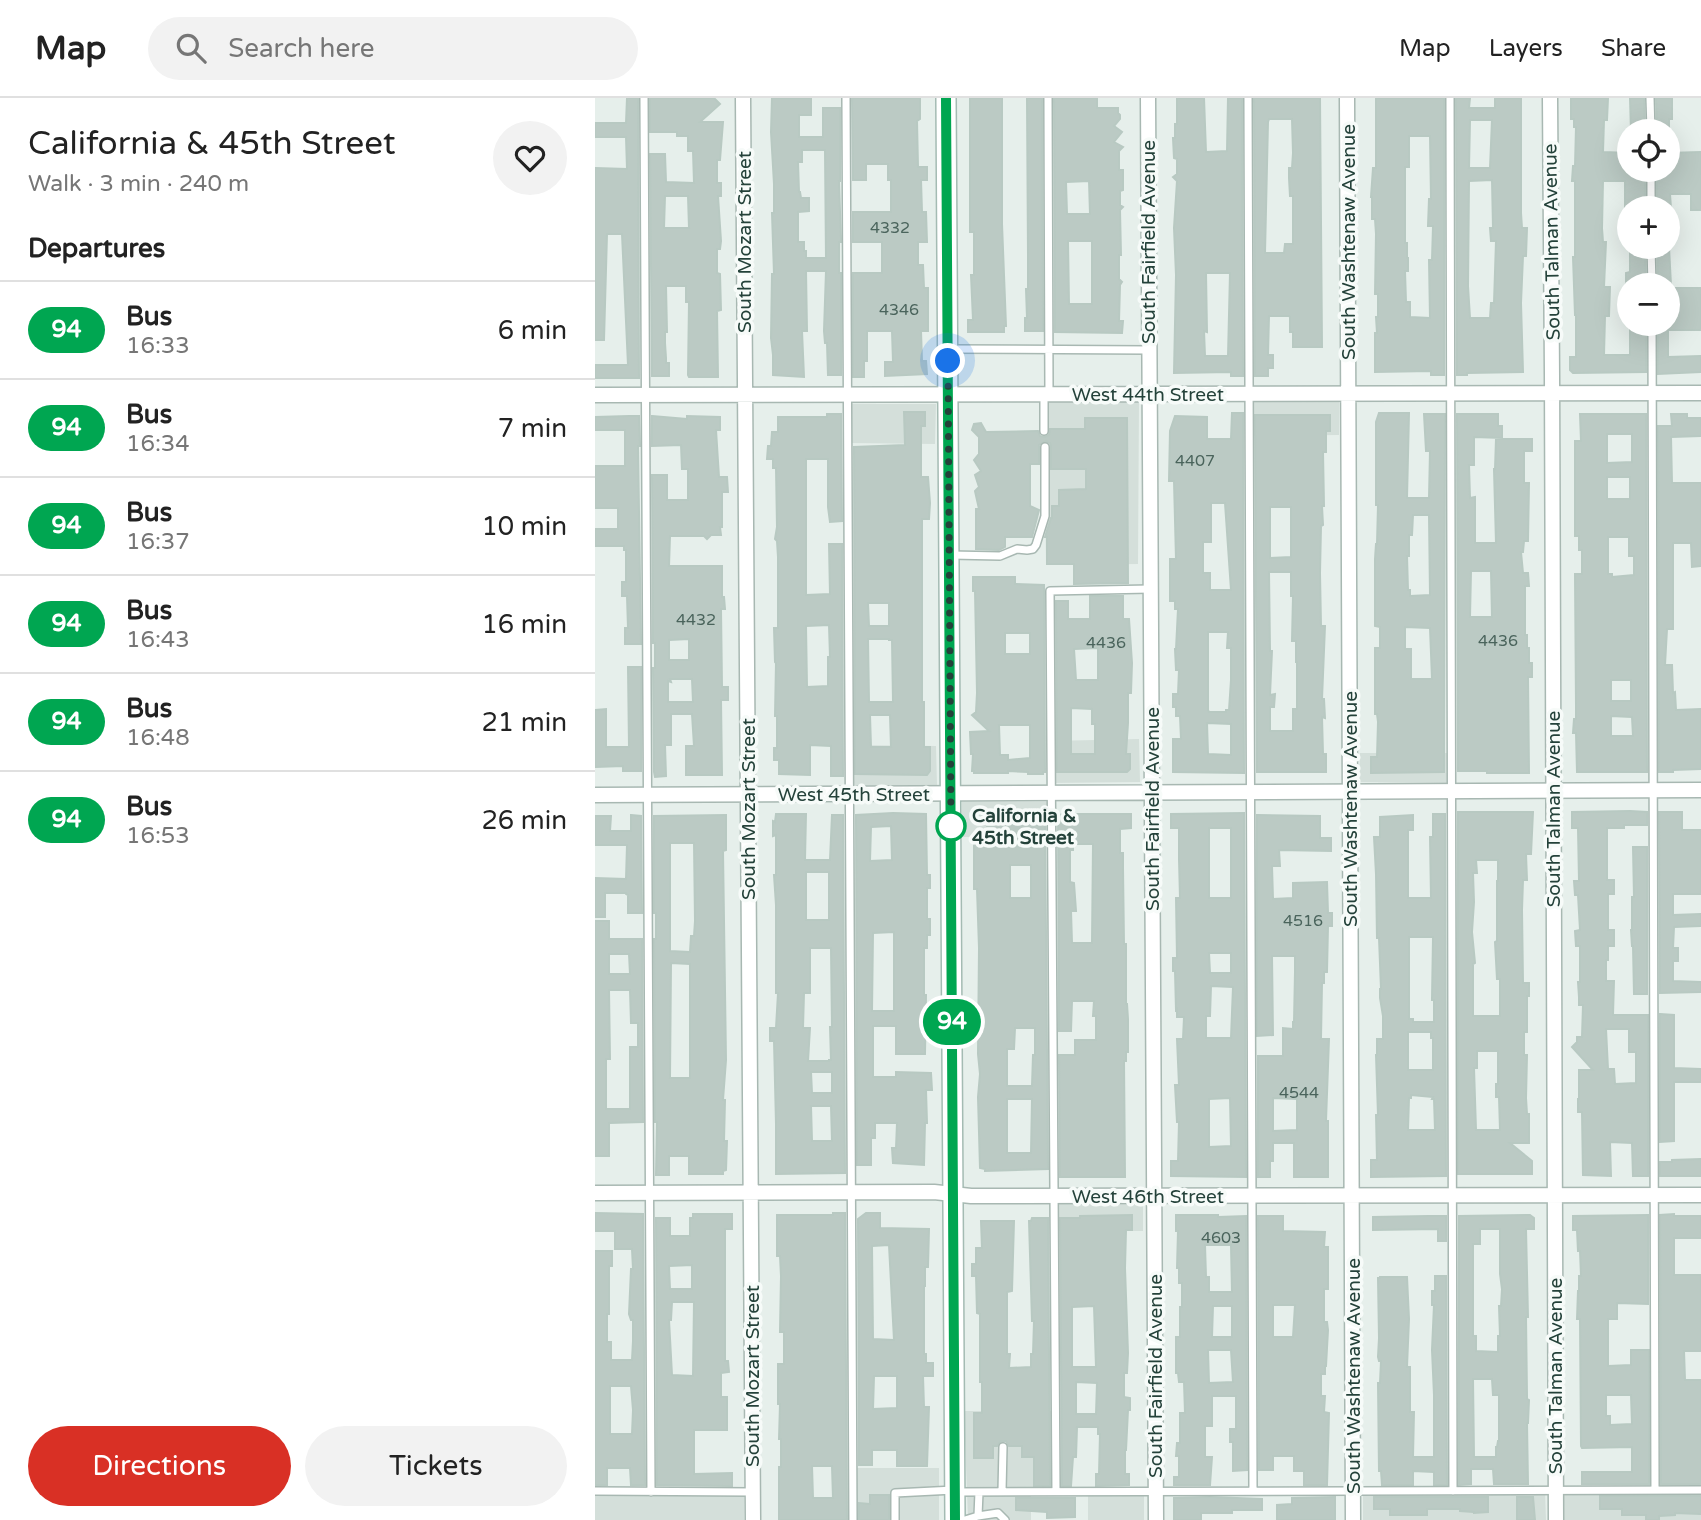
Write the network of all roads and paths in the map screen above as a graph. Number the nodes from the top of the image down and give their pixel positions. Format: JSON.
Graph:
{"nodes":[{"id":1,"x":644,"y":98,"type":"edge"},
{"id":2,"x":743,"y":98,"type":"edge"},
{"id":3,"x":846,"y":98,"type":"edge"},
{"id":4,"x":946,"y":98,"type":"edge"},
{"id":5,"x":1048,"y":98,"type":"edge"},
{"id":6,"x":1148,"y":98,"type":"edge"},
{"id":7,"x":1248,"y":98,"type":"edge"},
{"id":8,"x":1347,"y":98,"type":"edge"},
{"id":9,"x":1450,"y":98,"type":"edge"},
{"id":10,"x":1550,"y":98,"type":"edge"},
{"id":11,"x":1650,"y":98,"type":"edge"},
{"id":12,"x":1651,"y":119,"type":"edge"},
{"id":13,"x":1652,"y":336,"type":"edge"},
{"id":14,"x":948,"y":349,"type":"junction"},
{"id":15,"x":1049,"y":349,"type":"junction"},
{"id":16,"x":1149,"y":350,"type":"junction"},
{"id":17,"x":1348,"y":393,"type":"junction"},
{"id":18,"x":1450,"y":393,"type":"junction"},
{"id":19,"x":1552,"y":393,"type":"junction"},
{"id":20,"x":1653,"y":393,"type":"junction"},
{"id":21,"x":1701,"y":393,"type":"edge"},
{"id":22,"x":948,"y":394,"type":"junction"},
{"id":23,"x":1047,"y":394,"type":"junction"},
{"id":24,"x":1149,"y":394,"type":"junction"},
{"id":25,"x":1249,"y":394,"type":"junction"},
{"id":26,"x":595,"y":395,"type":"edge"},
{"id":27,"x":646,"y":395,"type":"junction"},
{"id":28,"x":745,"y":395,"type":"junction"},
{"id":29,"x":848,"y":395,"type":"junction"},
{"id":30,"x":1044,"y":431,"type":"dead end"},
{"id":31,"x":1045,"y":447,"type":"dead end"},
{"id":32,"x":949,"y":555,"type":"junction"},
{"id":33,"x":1150,"y":589,"type":"junction"},
{"id":34,"x":1701,"y":790,"type":"edge"},
{"id":35,"x":1451,"y":791,"type":"junction"},
{"id":36,"x":1553,"y":791,"type":"junction"},
{"id":37,"x":1653,"y":791,"type":"junction"},
{"id":38,"x":1151,"y":792,"type":"junction"},
{"id":39,"x":1251,"y":792,"type":"junction"},
{"id":40,"x":1350,"y":792,"type":"junction"},
{"id":41,"x":951,"y":793,"type":"junction"},
{"id":42,"x":1051,"y":793,"type":"junction"},
{"id":43,"x":595,"y":794,"type":"edge"},
{"id":44,"x":648,"y":794,"type":"junction"},
{"id":45,"x":748,"y":794,"type":"junction"},
{"id":46,"x":850,"y":794,"type":"junction"},
{"id":47,"x":852,"y":1192,"type":"junction"},
{"id":48,"x":595,"y":1193,"type":"edge"},
{"id":49,"x":650,"y":1193,"type":"junction"},
{"id":50,"x":750,"y":1193,"type":"junction"},
{"id":51,"x":953,"y":1194,"type":"junction"},
{"id":52,"x":1352,"y":1195,"type":"junction"},
{"id":53,"x":1453,"y":1195,"type":"junction"},
{"id":54,"x":1555,"y":1195,"type":"junction"},
{"id":55,"x":1655,"y":1195,"type":"junction"},
{"id":56,"x":1701,"y":1195,"type":"edge"},
{"id":57,"x":1054,"y":1196,"type":"junction"},
{"id":58,"x":1154,"y":1196,"type":"junction"},
{"id":59,"x":1252,"y":1196,"type":"junction"},
{"id":60,"x":1003,"y":1447,"type":"dead end"},
{"id":61,"x":1556,"y":1490,"type":"junction"},
{"id":62,"x":1655,"y":1490,"type":"junction"},
{"id":63,"x":1701,"y":1490,"type":"edge"},
{"id":64,"x":595,"y":1491,"type":"edge"},
{"id":65,"x":955,"y":1491,"type":"junction"},
{"id":66,"x":1056,"y":1491,"type":"junction"},
{"id":67,"x":1156,"y":1491,"type":"junction"},
{"id":68,"x":1253,"y":1491,"type":"junction"},
{"id":69,"x":1353,"y":1491,"type":"junction"},
{"id":70,"x":1453,"y":1491,"type":"junction"},
{"id":71,"x":651,"y":1492,"type":"junction"},
{"id":72,"x":753,"y":1492,"type":"junction"},
{"id":73,"x":979,"y":1492,"type":"junction"},
{"id":74,"x":1002,"y":1492,"type":"junction"},
{"id":75,"x":978,"y":1516,"type":"junction"},
{"id":76,"x":753,"y":1520,"type":"edge"},
{"id":77,"x":853,"y":1520,"type":"edge"},
{"id":78,"x":895,"y":1520,"type":"edge"},
{"id":79,"x":955,"y":1520,"type":"edge"},
{"id":80,"x":965,"y":1520,"type":"edge"},
{"id":81,"x":1005,"y":1520,"type":"edge"},
{"id":82,"x":1156,"y":1520,"type":"edge"},
{"id":83,"x":1353,"y":1520,"type":"edge"},
{"id":84,"x":1556,"y":1520,"type":"edge"}],
"edges":[{"from":1,"to":27,"type":"lane"},
{"from":2,"to":28,"type":"street","name":"South Mozart Street"},
{"from":3,"to":29,"type":"lane"},
{"from":4,"to":14,"type":"main road"},
{"from":5,"to":15,"type":"lane"},
{"from":6,"to":16,"type":"street","name":"South Fairfield Avenue"},
{"from":7,"to":25,"type":"lane"},
{"from":8,"to":17,"type":"street","name":"South Washtenaw Avenue"},
{"from":9,"to":18,"type":"lane"},
{"from":10,"to":19,"type":"street","name":"South Talman Avenue"},
{"from":11,"to":12,"type":"lane"},
{"from":13,"to":20,"type":"lane"},
{"from":14,"to":15,"type":"lane"},
{"from":14,"to":22,"type":"main road"},
{"from":15,"to":16,"type":"lane"},
{"from":15,"to":23,"type":"lane"},
{"from":16,"to":24,"type":"street","name":"South Fairfield Avenue"},
{"from":17,"to":18,"type":"street","name":"West 44th Street"},
{"from":17,"to":25,"type":"street","name":"West 44th Street"},
{"from":17,"to":40,"type":"street","name":"South Washtenaw Avenue"},
{"from":18,"to":19,"type":"street","name":"West 44th Street"},
{"from":18,"to":35,"type":"lane"},
{"from":19,"to":20,"type":"street","name":"West 44th Street"},
{"from":19,"to":36,"type":"street","name":"South Talman Avenue"},
{"from":20,"to":21,"type":"street","name":"West 44th Street"},
{"from":20,"to":37,"type":"lane"},
{"from":22,"to":23,"type":"street","name":"West 44th Street"},
{"from":22,"to":29,"type":"street","name":"West 44th Street"},
{"from":22,"to":32,"type":"main road"},
{"from":23,"to":24,"type":"street","name":"West 44th Street"},
{"from":23,"to":30,"type":"lane"},
{"from":24,"to":25,"type":"street","name":"West 44th Street"},
{"from":24,"to":33,"type":"street","name":"South Fairfield Avenue"},
{"from":25,"to":39,"type":"lane"},
{"from":26,"to":27,"type":"street","name":"West 44th Street"},
{"from":27,"to":28,"type":"street","name":"West 44th Street"},
{"from":27,"to":44,"type":"lane"},
{"from":28,"to":29,"type":"street","name":"West 44th Street"},
{"from":28,"to":45,"type":"street","name":"South Mozart Street"},
{"from":29,"to":46,"type":"lane"},
{"from":31,"to":32,"type":"lane"},
{"from":32,"to":41,"type":"main road"},
{"from":33,"to":38,"type":"street","name":"South Fairfield Avenue"},
{"from":33,"to":42,"type":"lane"},
{"from":34,"to":37,"type":"street","name":"West 45th Street"},
{"from":35,"to":36,"type":"street","name":"West 45th Street"},
{"from":35,"to":40,"type":"street","name":"West 45th Street"},
{"from":35,"to":53,"type":"lane"},
{"from":36,"to":37,"type":"street","name":"West 45th Street"},
{"from":36,"to":54,"type":"street","name":"South Talman Avenue"},
{"from":37,"to":55,"type":"lane"},
{"from":38,"to":39,"type":"street","name":"West 45th Street"},
{"from":38,"to":42,"type":"street","name":"West 45th Street"},
{"from":38,"to":58,"type":"street","name":"South Fairfield Avenue"},
{"from":39,"to":40,"type":"street","name":"West 45th Street"},
{"from":39,"to":59,"type":"lane"},
{"from":40,"to":52,"type":"street","name":"South Washtenaw Avenue"},
{"from":41,"to":42,"type":"street","name":"West 45th Street"},
{"from":41,"to":46,"type":"street","name":"West 45th Street"},
{"from":41,"to":51,"type":"main road"},
{"from":42,"to":57,"type":"lane"},
{"from":43,"to":44,"type":"street","name":"West 45th Street"},
{"from":44,"to":45,"type":"street","name":"West 45th Street"},
{"from":44,"to":49,"type":"lane"},
{"from":45,"to":46,"type":"street","name":"West 45th Street"},
{"from":45,"to":50,"type":"street","name":"South Mozart Street"},
{"from":46,"to":47,"type":"lane"},
{"from":47,"to":50,"type":"street","name":"West 46th Street"},
{"from":47,"to":51,"type":"street","name":"West 46th Street"},
{"from":47,"to":77,"type":"lane"},
{"from":48,"to":49,"type":"street","name":"West 46th Street"},
{"from":49,"to":50,"type":"street","name":"West 46th Street"},
{"from":49,"to":71,"type":"lane"},
{"from":50,"to":72,"type":"street","name":"South Mozart Street"},
{"from":51,"to":57,"type":"street","name":"West 46th Street"},
{"from":51,"to":65,"type":"main road"},
{"from":52,"to":53,"type":"street","name":"West 46th Street"},
{"from":52,"to":59,"type":"street","name":"West 46th Street"},
{"from":52,"to":69,"type":"street","name":"South Washtenaw Avenue"},
{"from":53,"to":54,"type":"street","name":"West 46th Street"},
{"from":53,"to":70,"type":"lane"},
{"from":54,"to":55,"type":"street","name":"West 46th Street"},
{"from":54,"to":61,"type":"street","name":"South Talman Avenue"},
{"from":55,"to":56,"type":"street","name":"West 46th Street"},
{"from":55,"to":62,"type":"lane"},
{"from":57,"to":58,"type":"street","name":"West 46th Street"},
{"from":57,"to":66,"type":"lane"},
{"from":58,"to":59,"type":"street","name":"West 46th Street"},
{"from":58,"to":67,"type":"street","name":"South Fairfield Avenue"},
{"from":59,"to":68,"type":"lane"},
{"from":60,"to":74,"type":"lane"},
{"from":61,"to":62,"type":"lane"},
{"from":61,"to":70,"type":"lane"},
{"from":61,"to":84,"type":"street","name":"South Talman Avenue"},
{"from":62,"to":63,"type":"lane"},
{"from":64,"to":71,"type":"lane"},
{"from":65,"to":73,"type":"lane"},
{"from":65,"to":78,"type":"lane"},
{"from":65,"to":79,"type":"main road"},
{"from":66,"to":67,"type":"lane"},
{"from":66,"to":74,"type":"lane"},
{"from":67,"to":68,"type":"lane"},
{"from":67,"to":82,"type":"street","name":"South Fairfield Avenue"},
{"from":68,"to":69,"type":"lane"},
{"from":69,"to":70,"type":"lane"},
{"from":69,"to":83,"type":"street","name":"South Washtenaw Avenue"},
{"from":71,"to":72,"type":"lane"},
{"from":72,"to":76,"type":"street","name":"South Mozart Street"},
{"from":73,"to":74,"type":"lane"},
{"from":73,"to":75,"type":"lane"},
{"from":75,"to":80,"type":"lane"},
{"from":75,"to":81,"type":"lane"}]}
